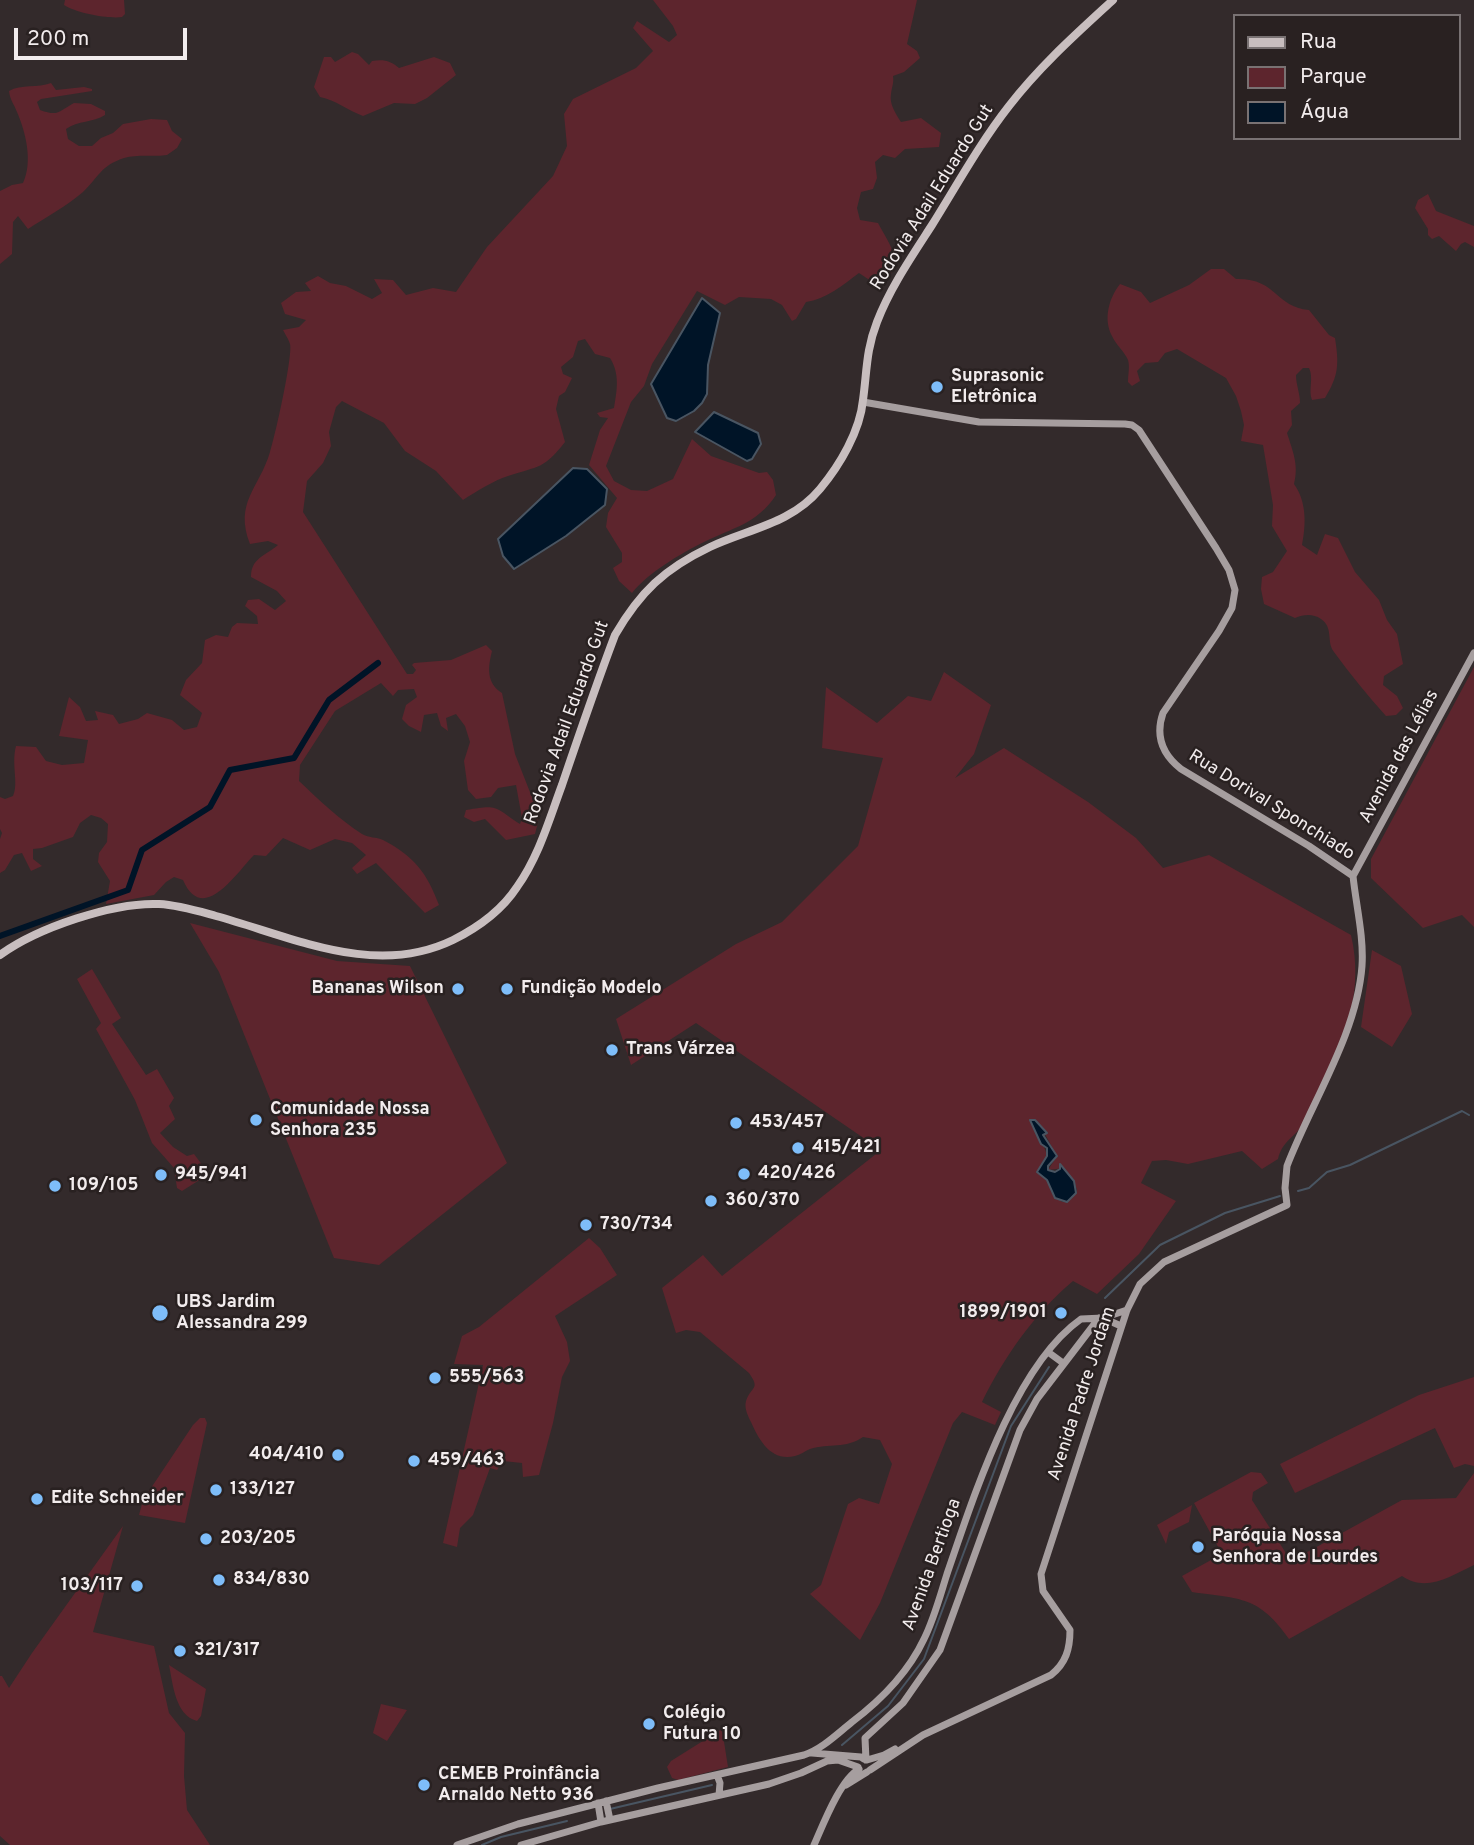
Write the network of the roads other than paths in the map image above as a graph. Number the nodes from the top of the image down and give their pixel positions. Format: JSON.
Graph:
{"nodes":[{"id":1,"x":1113,"y":0,"type":"edge"},
{"id":2,"x":863,"y":401,"type":"junction"},
{"id":3,"x":1474,"y":653,"type":"edge"},
{"id":4,"x":1353,"y":876,"type":"junction"},
{"id":5,"x":0,"y":955,"type":"edge"},
{"id":6,"x":1287,"y":1205,"type":"joint"},
{"id":7,"x":1127,"y":1310,"type":"junction"},
{"id":8,"x":1101,"y":1318,"type":"junction"},
{"id":9,"x":1121,"y":1326,"type":"junction"},
{"id":10,"x":1048,"y":1352,"type":"junction"},
{"id":11,"x":1063,"y":1363,"type":"junction"},
{"id":12,"x":923,"y":1735,"type":"junction"},
{"id":13,"x":812,"y":1753,"type":"junction"},
{"id":14,"x":866,"y":1760,"type":"junction"},
{"id":15,"x":863,"y":1769,"type":"junction"},
{"id":16,"x":718,"y":1775,"type":"junction"},
{"id":17,"x":719,"y":1795,"type":"junction"},
{"id":18,"x":601,"y":1802,"type":"junction"},
{"id":19,"x":606,"y":1821,"type":"junction"},
{"id":20,"x":457,"y":1845,"type":"edge"},
{"id":21,"x":521,"y":1845,"type":"edge"},
{"id":22,"x":814,"y":1845,"type":"edge"}],
"edges":[{"from":1,"to":2,"type":"main road","name":"Rodovia Adail Eduardo Gut"},
{"from":2,"to":4,"type":"street","name":"Rua Dorival Sponchiado"},
{"from":2,"to":5,"type":"main road","name":"Rodovia Adail Eduardo Gut"},
{"from":3,"to":4,"type":"street","name":"Avenida das Lélias"},
{"from":4,"to":6,"type":"street","name":"Rua Dorival Sponchiado"},
{"from":6,"to":7,"type":"street","name":"Avenida Padre Jordam"},
{"from":7,"to":8,"type":"street"},
{"from":7,"to":9,"type":"street","name":"Avenida Padre Jordam"},
{"from":8,"to":9,"type":"street"},
{"from":8,"to":10,"type":"street","name":"Avenida Bertioga"},
{"from":8,"to":11,"type":"street","name":"Avenida Bertioga"},
{"from":9,"to":12,"type":"street","name":"Avenida Padre Jordam"},
{"from":10,"to":11,"type":"street"},
{"from":10,"to":13,"type":"street","name":"Avenida Bertioga"},
{"from":11,"to":14,"type":"street","name":"Avenida Bertioga"},
{"from":12,"to":14,"type":"street"},
{"from":12,"to":15,"type":"street"},
{"from":13,"to":14,"type":"street"},
{"from":13,"to":16,"type":"street","name":"Avenida Bertioga"},
{"from":14,"to":15,"type":"street"},
{"from":15,"to":17,"type":"street"},
{"from":15,"to":22,"type":"street"},
{"from":16,"to":17,"type":"street"},
{"from":16,"to":18,"type":"street","name":"Avenida Bertioga"},
{"from":17,"to":19,"type":"street"},
{"from":18,"to":19,"type":"street"},
{"from":18,"to":20,"type":"street","name":"Avenida Bertioga"},
{"from":19,"to":21,"type":"street"}]}
